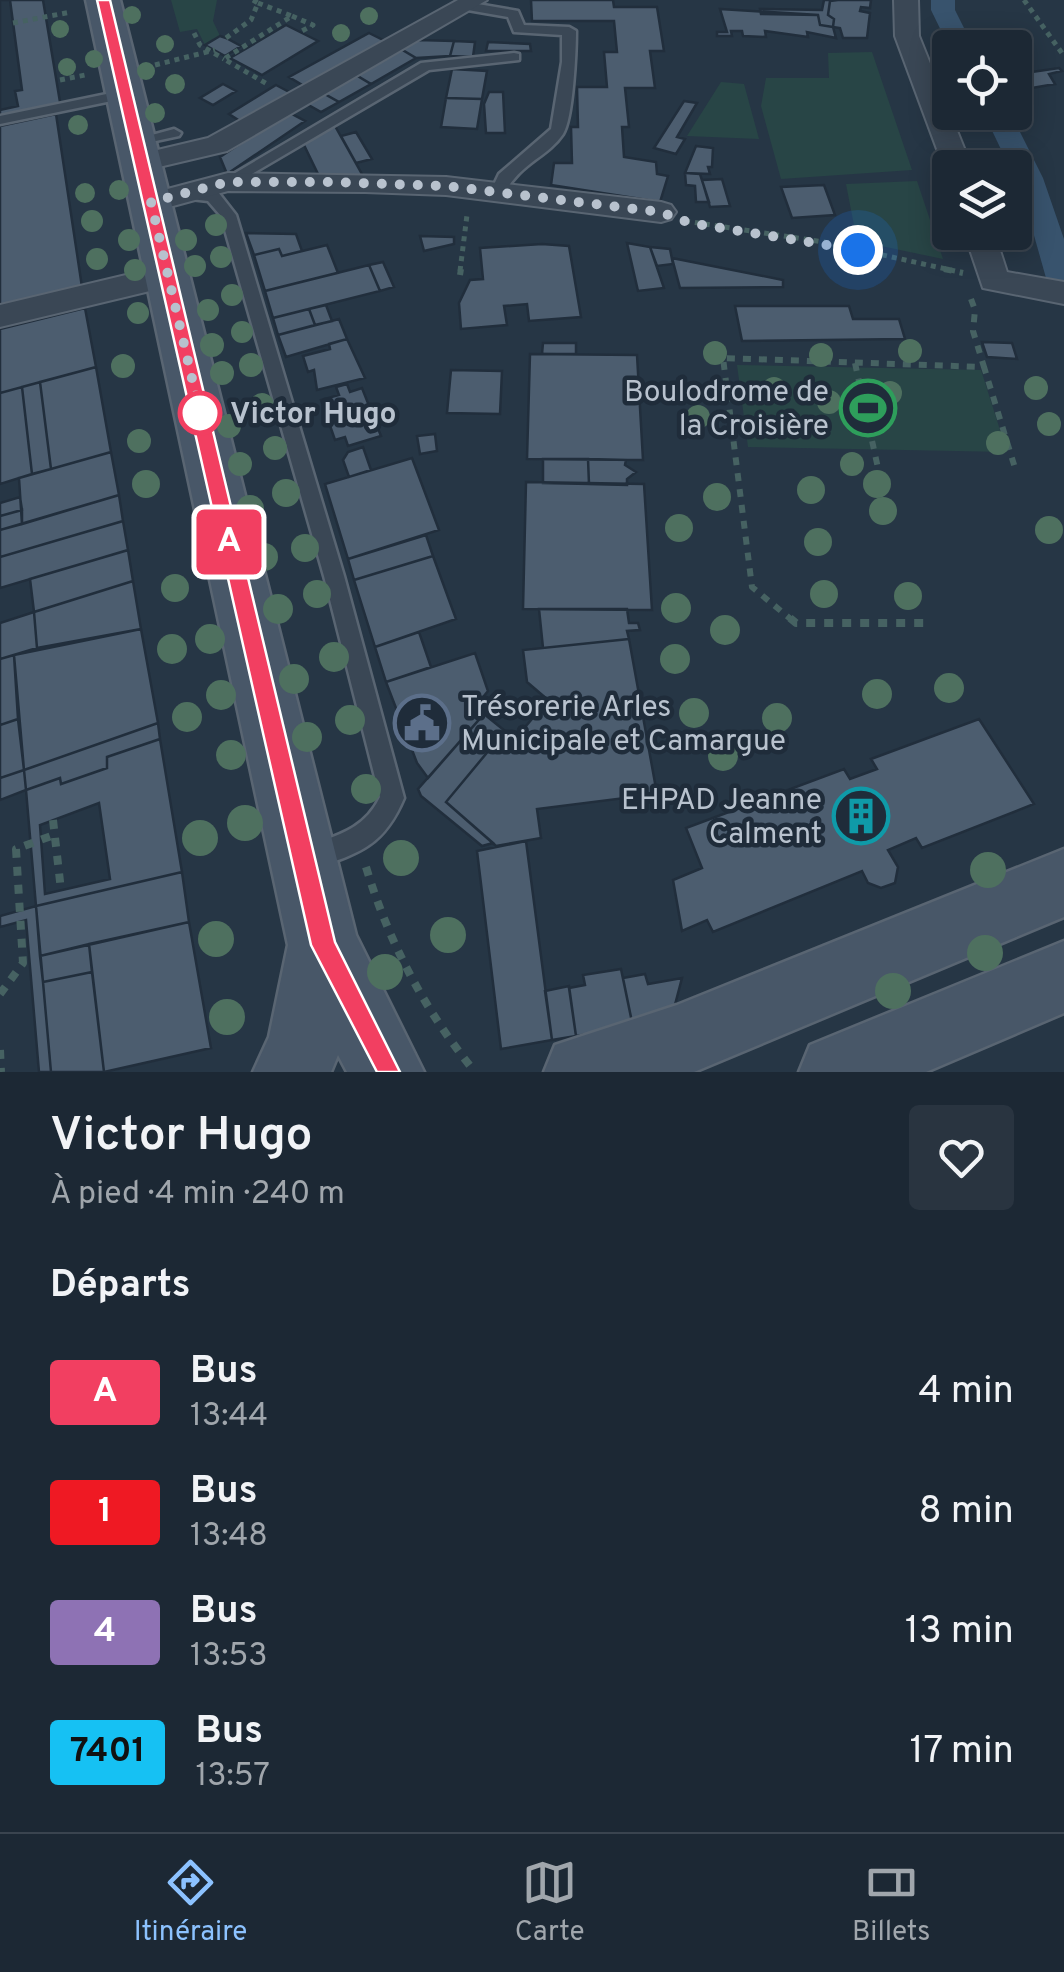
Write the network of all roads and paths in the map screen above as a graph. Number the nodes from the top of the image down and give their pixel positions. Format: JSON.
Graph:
{"nodes":[{"id":1,"x":906,"y":0,"type":"edge"},
{"id":2,"x":1024,"y":0,"type":"edge"},
{"id":3,"x":256,"y":2,"type":"edge"},
{"id":4,"x":470,"y":3,"type":"edge"},
{"id":5,"x":88,"y":6,"type":"edge"},
{"id":6,"x":292,"y":16,"type":"junction"},
{"id":7,"x":13,"y":23,"type":"dead end"},
{"id":8,"x":300,"y":32,"type":"dead end"},
{"id":9,"x":194,"y":33,"type":"dead end"},
{"id":10,"x":226,"y":38,"type":"dead end"},
{"id":11,"x":213,"y":51,"type":"junction"},
{"id":12,"x":1064,"y":56,"type":"edge"},
{"id":13,"x":514,"y":57,"type":"dead end"},
{"id":14,"x":224,"y":59,"type":"junction"},
{"id":15,"x":155,"y":65,"type":"dead end"},
{"id":16,"x":85,"y":75,"type":"dead end"},
{"id":17,"x":60,"y":80,"type":"dead end"},
{"id":18,"x":268,"y":84,"type":"dead end"},
{"id":19,"x":126,"y":94,"type":"junction"},
{"id":20,"x":0,"y":120,"type":"edge"},
{"id":21,"x":951,"y":150,"type":"edge"},
{"id":22,"x":158,"y":167,"type":"junction"},
{"id":23,"x":228,"y":182,"type":"junction"},
{"id":24,"x":498,"y":193,"type":"junction"},
{"id":25,"x":660,"y":212,"type":"joint"},
{"id":26,"x":464,"y":234,"type":"dead end"},
{"id":27,"x":985,"y":250,"type":"edge"},
{"id":28,"x":460,"y":275,"type":"dead end"},
{"id":29,"x":168,"y":276,"type":"junction"},
{"id":30,"x":994,"y":280,"type":"junction"},
{"id":31,"x":1064,"y":293,"type":"edge"},
{"id":32,"x":0,"y":316,"type":"edge"},
{"id":33,"x":855,"y":363,"type":"junction"},
{"id":34,"x":984,"y":368,"type":"junction"},
{"id":35,"x":878,"y":468,"type":"dead end"},
{"id":36,"x":1015,"y":468,"type":"dead end"},
{"id":37,"x":930,"y":622,"type":"dead end"},
{"id":38,"x":52,"y":820,"type":"dead end"},
{"id":39,"x":54,"y":836,"type":"junction"},
{"id":40,"x":303,"y":860,"type":"junction"},
{"id":41,"x":1064,"y":883,"type":"edge"},
{"id":42,"x":370,"y":886,"type":"dead end"},
{"id":43,"x":61,"y":890,"type":"dead end"},
{"id":44,"x":323,"y":945,"type":"junction"},
{"id":45,"x":1064,"y":977,"type":"edge"},
{"id":46,"x":0,"y":994,"type":"edge"},
{"id":47,"x":0,"y":1050,"type":"edge"},
{"id":48,"x":1,"y":1072,"type":"edge"},
{"id":49,"x":291,"y":1072,"type":"edge"},
{"id":50,"x":386,"y":1072,"type":"edge"},
{"id":51,"x":474,"y":1072,"type":"edge"},
{"id":52,"x":582,"y":1072,"type":"edge"},
{"id":53,"x":837,"y":1072,"type":"edge"}],
"edges":[{"from":1,"to":21,"type":"street"},
{"from":2,"to":12,"type":"path"},
{"from":3,"to":6,"type":"path"},
{"from":3,"to":10,"type":"path"},
{"from":4,"to":22,"type":"street"},
{"from":4,"to":24,"type":"lane"},
{"from":5,"to":7,"type":"path"},
{"from":5,"to":19,"type":"main road"},
{"from":6,"to":8,"type":"path"},
{"from":6,"to":14,"type":"path"},
{"from":9,"to":11,"type":"path"},
{"from":11,"to":14,"type":"path"},
{"from":11,"to":15,"type":"path"},
{"from":13,"to":23,"type":"lane"},
{"from":14,"to":18,"type":"path"},
{"from":16,"to":17,"type":"path"},
{"from":19,"to":20,"type":"lane"},
{"from":19,"to":22,"type":"main road"},
{"from":22,"to":23,"type":"street"},
{"from":22,"to":29,"type":"main road"},
{"from":22,"to":40,"type":"lane"},
{"from":23,"to":24,"type":"street"},
{"from":24,"to":25,"type":"street"},
{"from":25,"to":30,"type":"path"},
{"from":26,"to":28,"type":"path"},
{"from":27,"to":30,"type":"street"},
{"from":29,"to":32,"type":"street"},
{"from":29,"to":40,"type":"main road"},
{"from":30,"to":31,"type":"street"},
{"from":30,"to":34,"type":"path"},
{"from":33,"to":34,"type":"path"},
{"from":33,"to":35,"type":"path"},
{"from":33,"to":37,"type":"path"},
{"from":34,"to":36,"type":"path"},
{"from":38,"to":39,"type":"path"},
{"from":39,"to":43,"type":"path"},
{"from":39,"to":46,"type":"path"},
{"from":40,"to":44,"type":"main road"},
{"from":41,"to":52,"type":"main road"},
{"from":42,"to":51,"type":"path"},
{"from":44,"to":49,"type":"main road"},
{"from":44,"to":50,"type":"main road"},
{"from":45,"to":53,"type":"main road"},
{"from":47,"to":48,"type":"path"}]}
